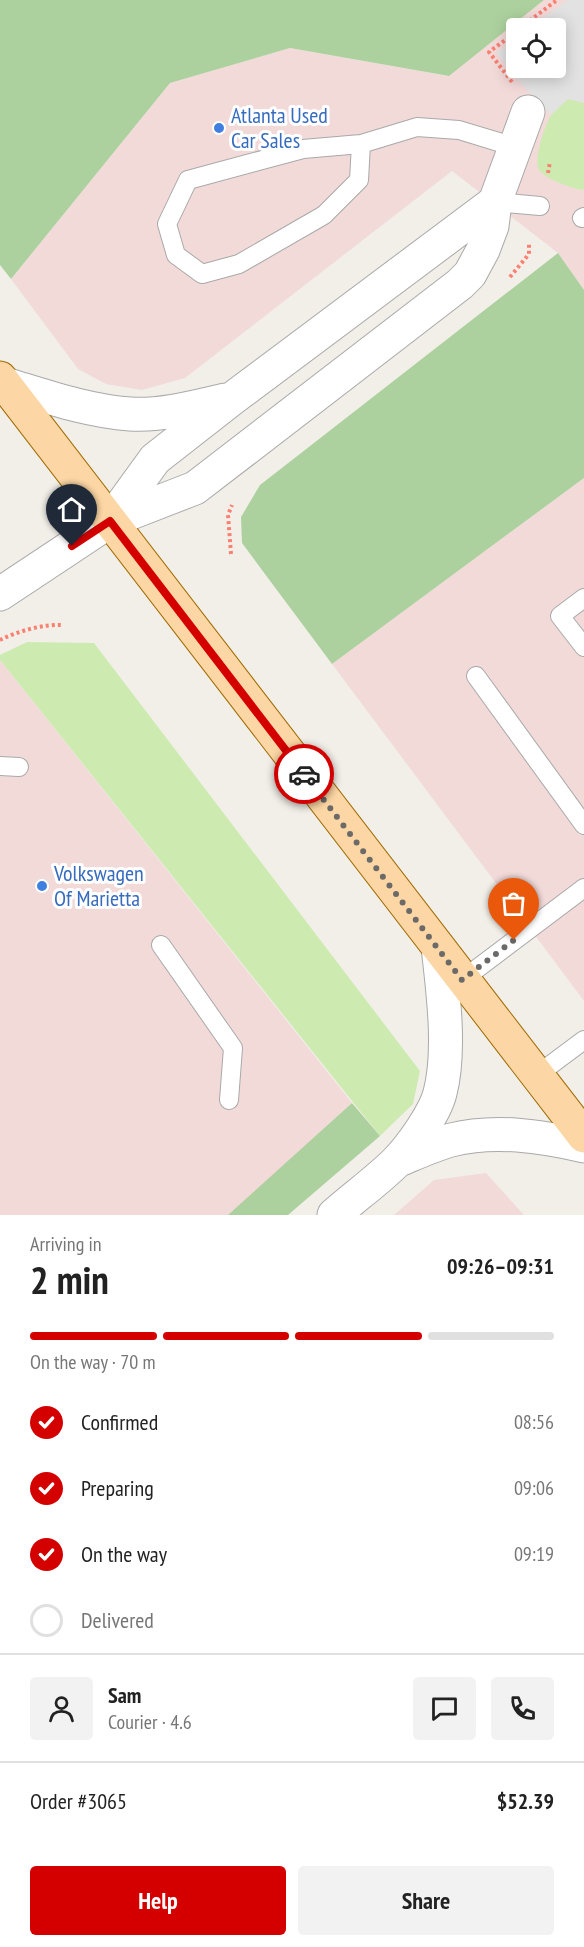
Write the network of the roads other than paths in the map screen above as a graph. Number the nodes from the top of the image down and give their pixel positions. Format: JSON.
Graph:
{"nodes":[{"id":1,"x":521,"y":99,"type":"road end"},
{"id":2,"x":361,"y":144,"type":"junction"},
{"id":3,"x":515,"y":147,"type":"junction"},
{"id":4,"x":495,"y":202,"type":"junction"},
{"id":5,"x":540,"y":206,"type":"dead end"},
{"id":6,"x":2,"y":381,"type":"edge"},
{"id":7,"x":232,"y":398,"type":"junction"},
{"id":8,"x":110,"y":521,"type":"junction"},
{"id":9,"x":0,"y":594,"type":"edge"},
{"id":10,"x":584,"y":598,"type":"edge"},
{"id":11,"x":584,"y":647,"type":"edge"},
{"id":12,"x":476,"y":676,"type":"dead end"},
{"id":13,"x":0,"y":766,"type":"edge"},
{"id":14,"x":19,"y":767,"type":"dead end"},
{"id":15,"x":584,"y":825,"type":"edge"},
{"id":16,"x":584,"y":888,"type":"edge"},
{"id":17,"x":161,"y":945,"type":"dead end"},
{"id":18,"x":438,"y":947,"type":"junction"},
{"id":19,"x":462,"y":980,"type":"junction"},
{"id":20,"x":584,"y":1040,"type":"edge"},
{"id":21,"x":537,"y":1075,"type":"junction"},
{"id":22,"x":229,"y":1100,"type":"dead end"},
{"id":23,"x":584,"y":1136,"type":"edge"},
{"id":24,"x":584,"y":1146,"type":"edge"},
{"id":25,"x":397,"y":1161,"type":"junction"},
{"id":26,"x":334,"y":1215,"type":"edge"}],
"edges":[{"from":1,"to":3,"type":"street"},
{"from":2,"to":2,"type":"lane"},
{"from":2,"to":3,"type":"lane"},
{"from":3,"to":4,"type":"street"},
{"from":4,"to":5,"type":"lane"},
{"from":4,"to":7,"type":"street"},
{"from":4,"to":8,"type":"street"},
{"from":6,"to":7,"type":"street"},
{"from":6,"to":8,"type":"main road"},
{"from":7,"to":8,"type":"street"},
{"from":8,"to":9,"type":"street"},
{"from":8,"to":18,"type":"main road"},
{"from":10,"to":11,"type":"lane"},
{"from":12,"to":15,"type":"lane"},
{"from":13,"to":14,"type":"lane"},
{"from":16,"to":19,"type":"lane"},
{"from":17,"to":22,"type":"lane"},
{"from":18,"to":19,"type":"main road"},
{"from":18,"to":25,"type":"street"},
{"from":19,"to":21,"type":"main road"},
{"from":20,"to":21,"type":"lane"},
{"from":21,"to":23,"type":"main road"},
{"from":24,"to":25,"type":"street"},
{"from":25,"to":26,"type":"street"}]}
